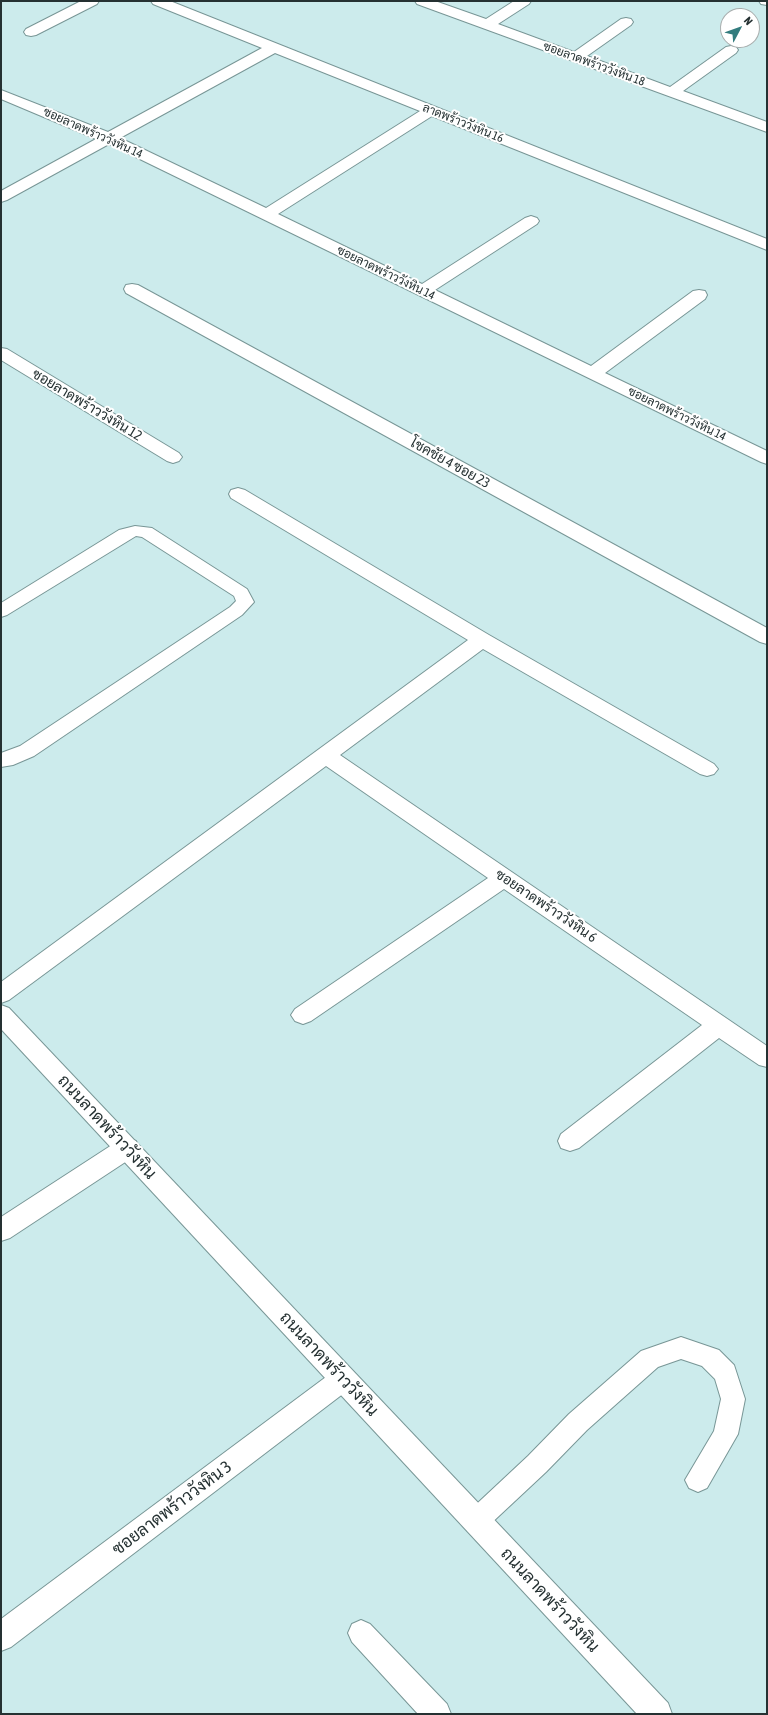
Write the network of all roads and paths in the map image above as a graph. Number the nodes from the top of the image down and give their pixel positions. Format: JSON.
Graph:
{"nodes":[{"id":1,"x":92,"y":1,"type":"edge"},
{"id":2,"x":158,"y":1,"type":"edge"},
{"id":3,"x":422,"y":1,"type":"edge"},
{"id":4,"x":524,"y":1,"type":"edge"},
{"id":5,"x":626,"y":22,"type":"dead end"},
{"id":6,"x":487,"y":25,"type":"junction"},
{"id":7,"x":31,"y":32,"type":"dead end"},
{"id":8,"x":275,"y":47,"type":"junction"},
{"id":9,"x":731,"y":50,"type":"dead end"},
{"id":10,"x":576,"y":57,"type":"junction"},
{"id":11,"x":672,"y":92,"type":"junction"},
{"id":12,"x":1,"y":94,"type":"edge"},
{"id":13,"x":432,"y":110,"type":"junction"},
{"id":14,"x":767,"y":127,"type":"edge"},
{"id":15,"x":108,"y":138,"type":"junction"},
{"id":16,"x":1,"y":197,"type":"edge"},
{"id":17,"x":266,"y":215,"type":"junction"},
{"id":18,"x":531,"y":221,"type":"dead end"},
{"id":19,"x":767,"y":245,"type":"edge"},
{"id":20,"x":132,"y":289,"type":"dead end"},
{"id":21,"x":423,"y":291,"type":"junction"},
{"id":22,"x":700,"y":295,"type":"dead end"},
{"id":23,"x":1,"y":353,"type":"edge"},
{"id":24,"x":593,"y":373,"type":"junction"},
{"id":25,"x":764,"y":452,"type":"edge"},
{"id":26,"x":173,"y":457,"type":"dead end"},
{"id":27,"x":238,"y":494,"type":"dead end"},
{"id":28,"x":1,"y":611,"type":"edge"},
{"id":29,"x":767,"y":637,"type":"edge"},
{"id":30,"x":482,"y":640,"type":"junction"},
{"id":31,"x":325,"y":755,"type":"junction"},
{"id":32,"x":1,"y":760,"type":"edge"},
{"id":33,"x":707,"y":769,"type":"dead end"},
{"id":34,"x":504,"y":878,"type":"junction"},
{"id":35,"x":1,"y":994,"type":"edge"},
{"id":36,"x":1,"y":1014,"type":"edge"},
{"id":37,"x":303,"y":1015,"type":"dead end"},
{"id":38,"x":720,"y":1025,"type":"junction"},
{"id":39,"x":767,"y":1058,"type":"edge"},
{"id":40,"x":570,"y":1141,"type":"dead end"},
{"id":41,"x":127,"y":1148,"type":"junction"},
{"id":42,"x":1,"y":1230,"type":"edge"},
{"id":43,"x":343,"y":1379,"type":"junction"},
{"id":44,"x":698,"y":1480,"type":"dead end"},
{"id":45,"x":476,"y":1521,"type":"junction"},
{"id":46,"x":361,"y":1633,"type":"dead end"},
{"id":47,"x":1,"y":1637,"type":"edge"},
{"id":48,"x":437,"y":1714,"type":"edge"},
{"id":49,"x":657,"y":1714,"type":"edge"}],
"edges":[{"from":1,"to":7,"type":"street"},
{"from":2,"to":8,"type":"street","name":"ลาดพร้าววังหิน 16"},
{"from":3,"to":6,"type":"street","name":"ซอยลาดพร้าววังหิน 18"},
{"from":4,"to":6,"type":"street"},
{"from":5,"to":10,"type":"street"},
{"from":6,"to":10,"type":"street","name":"ซอยลาดพร้าววังหิน 18"},
{"from":8,"to":13,"type":"street","name":"ลาดพร้าววังหิน 16"},
{"from":8,"to":15,"type":"street"},
{"from":9,"to":11,"type":"street"},
{"from":10,"to":11,"type":"street","name":"ซอยลาดพร้าววังหิน 18"},
{"from":11,"to":14,"type":"street","name":"ซอยลาดพร้าววังหิน 18"},
{"from":12,"to":15,"type":"street","name":"ซอยลาดพร้าววังหิน 14"},
{"from":13,"to":17,"type":"street"},
{"from":13,"to":19,"type":"street","name":"ลาดพร้าววังหิน 16"},
{"from":15,"to":16,"type":"street"},
{"from":15,"to":17,"type":"street","name":"ซอยลาดพร้าววังหิน 14"},
{"from":17,"to":21,"type":"street","name":"ซอยลาดพร้าววังหิน 14"},
{"from":18,"to":21,"type":"street"},
{"from":20,"to":29,"type":"street","name":"โชคชัย 4 ซอย 23"},
{"from":21,"to":24,"type":"street","name":"ซอยลาดพร้าววังหิน 14"},
{"from":22,"to":24,"type":"street"},
{"from":23,"to":26,"type":"street","name":"ซอยลาดพร้าววังหิน 12"},
{"from":24,"to":25,"type":"street","name":"ซอยลาดพร้าววังหิน 14"},
{"from":27,"to":30,"type":"street"},
{"from":28,"to":32,"type":"lane"},
{"from":30,"to":31,"type":"street"},
{"from":30,"to":33,"type":"street"},
{"from":31,"to":34,"type":"street","name":"ซอยลาดพร้าววังหิน 6"},
{"from":31,"to":35,"type":"street"},
{"from":34,"to":37,"type":"street"},
{"from":34,"to":38,"type":"street","name":"ซอยลาดพร้าววังหิน 6"},
{"from":36,"to":41,"type":"street","name":"ถนนลาดพร้าววังหิน"},
{"from":38,"to":39,"type":"street","name":"ซอยลาดพร้าววังหิน 6"},
{"from":38,"to":40,"type":"street"},
{"from":41,"to":42,"type":"street"},
{"from":41,"to":43,"type":"street","name":"ถนนลาดพร้าววังหิน"},
{"from":43,"to":45,"type":"street","name":"ถนนลาดพร้าววังหิน"},
{"from":43,"to":47,"type":"street","name":"ซอยลาดพร้าววังหิน 3"},
{"from":44,"to":45,"type":"lane"},
{"from":45,"to":49,"type":"street","name":"ถนนลาดพร้าววังหิน"},
{"from":46,"to":48,"type":"lane"}]}
